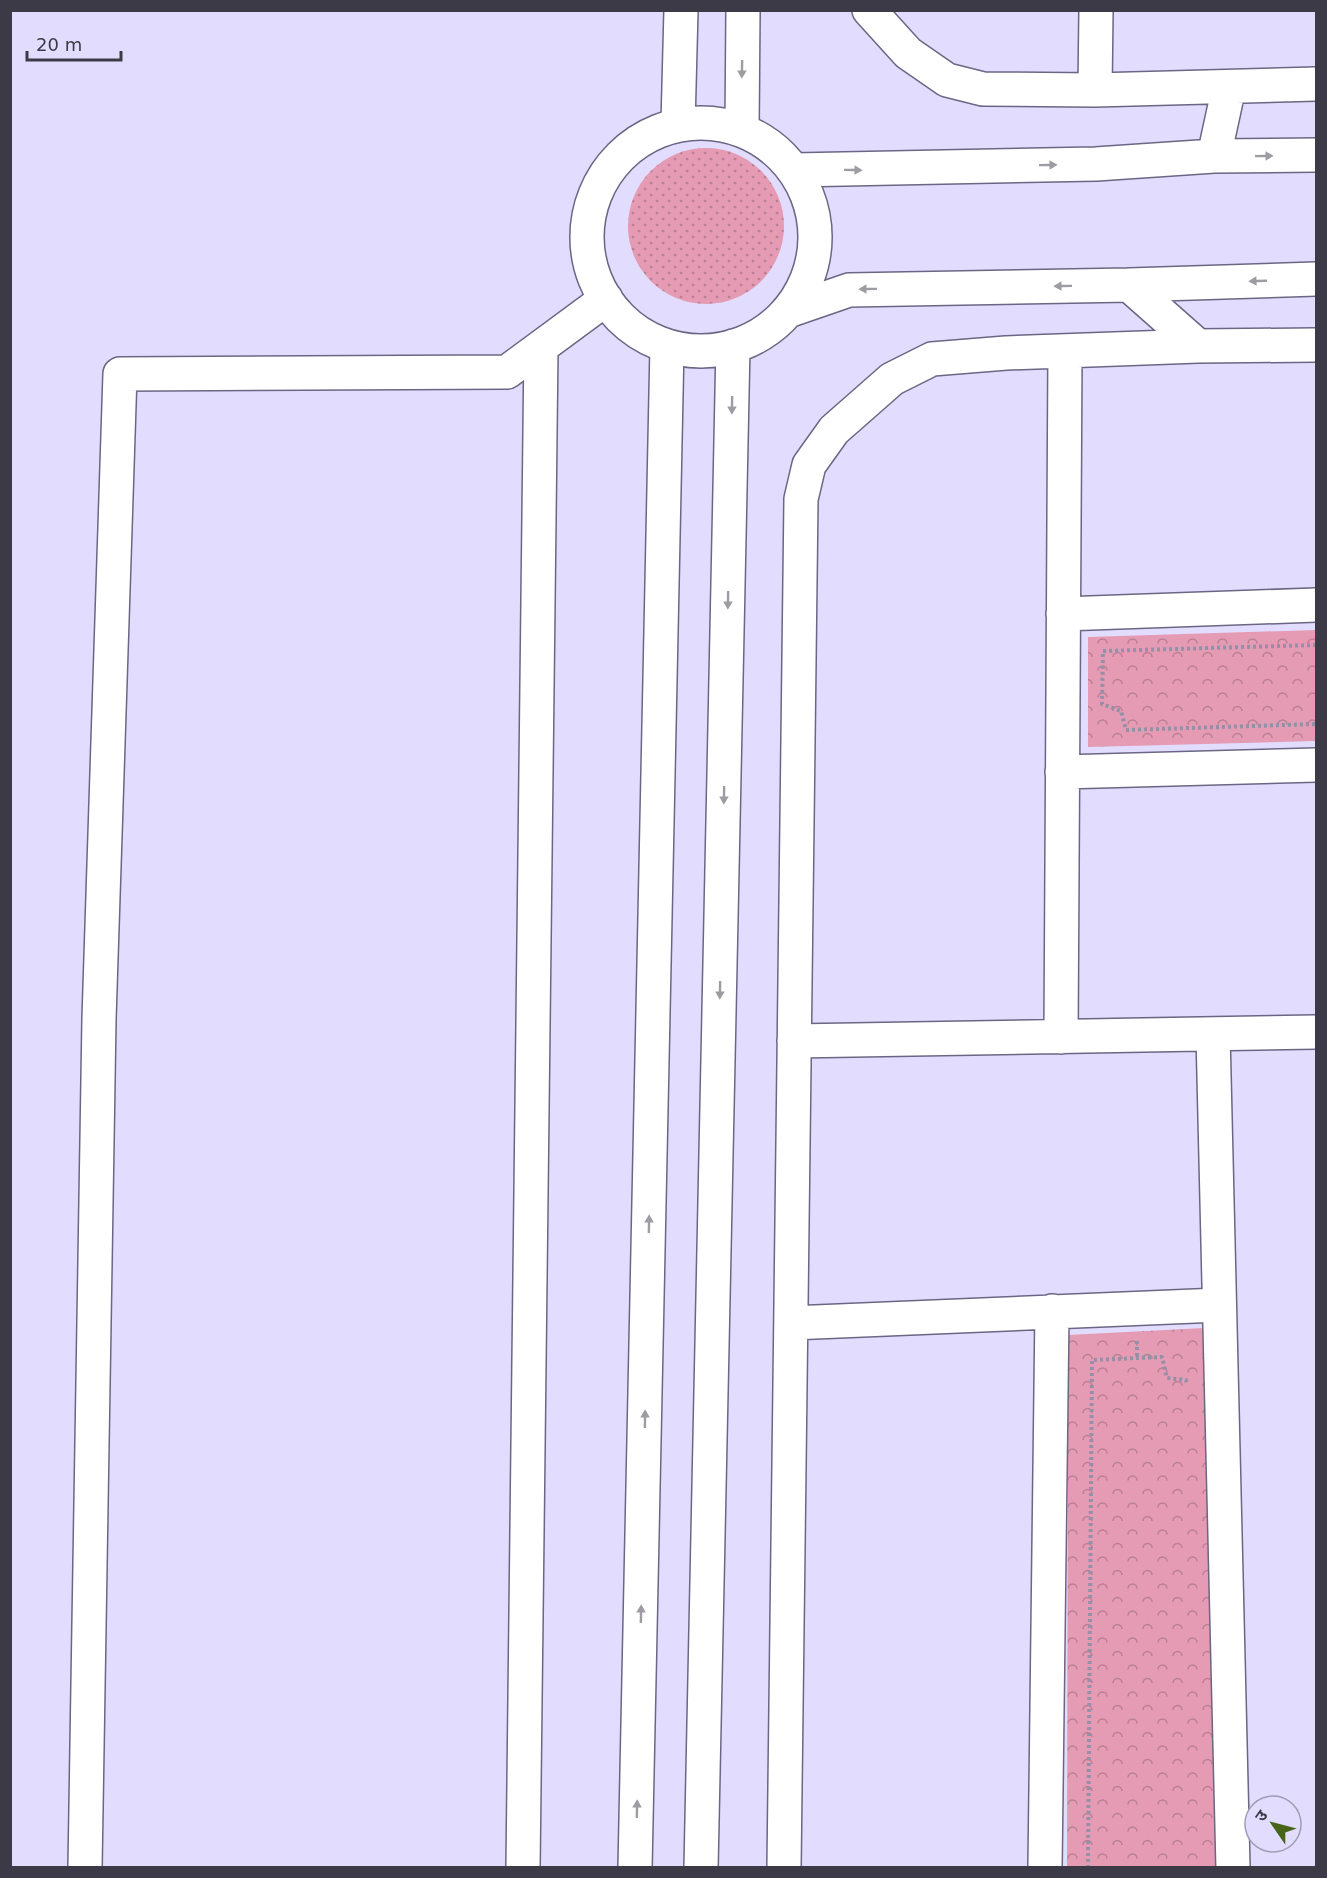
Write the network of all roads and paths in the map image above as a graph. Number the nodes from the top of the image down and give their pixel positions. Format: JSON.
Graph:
{"nodes":[{"id":1,"x":681,"y":10,"type":"edge"},
{"id":2,"x":743,"y":10,"type":"edge"},
{"id":3,"x":869,"y":10,"type":"edge"},
{"id":4,"x":1096,"y":10,"type":"edge"},
{"id":5,"x":1317,"y":84,"type":"edge"},
{"id":6,"x":1229,"y":87,"type":"junction"},
{"id":7,"x":1095,"y":90,"type":"junction"},
{"id":8,"x":678,"y":124,"type":"junction"},
{"id":9,"x":742,"y":129,"type":"junction"},
{"id":10,"x":1317,"y":155,"type":"edge"},
{"id":11,"x":1214,"y":156,"type":"junction"},
{"id":12,"x":794,"y":170,"type":"junction"},
{"id":13,"x":1317,"y":279,"type":"edge"},
{"id":14,"x":1129,"y":285,"type":"junction"},
{"id":15,"x":606,"y":299,"type":"junction"},
{"id":16,"x":788,"y":311,"type":"junction"},
{"id":17,"x":1317,"y":345,"type":"edge"},
{"id":18,"x":667,"y":346,"type":"junction"},
{"id":19,"x":733,"y":346,"type":"junction"},
{"id":20,"x":1198,"y":346,"type":"junction"},
{"id":21,"x":541,"y":348,"type":"junction"},
{"id":22,"x":1065,"y":352,"type":"junction"},
{"id":23,"x":1317,"y":605,"type":"edge"},
{"id":24,"x":1063,"y":614,"type":"junction"},
{"id":25,"x":1317,"y":645,"type":"edge"},
{"id":26,"x":1317,"y":724,"type":"edge"},
{"id":27,"x":1317,"y":765,"type":"edge"},
{"id":28,"x":1062,"y":772,"type":"junction"},
{"id":29,"x":1317,"y":1032,"type":"edge"},
{"id":30,"x":1213,"y":1034,"type":"junction"},
{"id":31,"x":1061,"y":1036,"type":"junction"},
{"id":32,"x":794,"y":1041,"type":"junction"},
{"id":33,"x":1220,"y":1305,"type":"junction"},
{"id":34,"x":1052,"y":1311,"type":"junction"},
{"id":35,"x":791,"y":1323,"type":"junction"},
{"id":36,"x":1187,"y":1391,"type":"dead end"},
{"id":37,"x":85,"y":1868,"type":"edge"},
{"id":38,"x":523,"y":1868,"type":"edge"},
{"id":39,"x":635,"y":1868,"type":"edge"},
{"id":40,"x":701,"y":1868,"type":"edge"},
{"id":41,"x":784,"y":1868,"type":"edge"},
{"id":42,"x":1044,"y":1868,"type":"edge"},
{"id":43,"x":1088,"y":1868,"type":"edge"},
{"id":44,"x":1233,"y":1868,"type":"edge"}],
"edges":[{"from":1,"to":8,"type":"street"},
{"from":2,"to":9,"type":"street","one_way":true},
{"from":3,"to":7,"type":"street"},
{"from":4,"to":7,"type":"street"},
{"from":5,"to":6,"type":"street"},
{"from":6,"to":7,"type":"street"},
{"from":6,"to":11,"type":"street"},
{"from":8,"to":9,"type":"street"},
{"from":8,"to":15,"type":"street"},
{"from":9,"to":12,"type":"street"},
{"from":11,"to":10,"type":"street","one_way":true},
{"from":12,"to":11,"type":"street","one_way":true},
{"from":12,"to":16,"type":"street"},
{"from":13,"to":14,"type":"street","one_way":true},
{"from":14,"to":16,"type":"street","one_way":true},
{"from":14,"to":20,"type":"street"},
{"from":15,"to":18,"type":"street"},
{"from":15,"to":21,"type":"street"},
{"from":16,"to":19,"type":"street"},
{"from":17,"to":20,"type":"street"},
{"from":18,"to":19,"type":"street"},
{"from":39,"to":18,"type":"street","one_way":true},
{"from":19,"to":40,"type":"street","one_way":true},
{"from":20,"to":22,"type":"street"},
{"from":21,"to":37,"type":"street"},
{"from":21,"to":38,"type":"street"},
{"from":22,"to":24,"type":"street"},
{"from":22,"to":32,"type":"street"},
{"from":23,"to":24,"type":"street"},
{"from":24,"to":28,"type":"street"},
{"from":25,"to":26,"type":"path"},
{"from":27,"to":28,"type":"street"},
{"from":28,"to":31,"type":"street"},
{"from":29,"to":30,"type":"street"},
{"from":30,"to":31,"type":"street"},
{"from":30,"to":33,"type":"street"},
{"from":31,"to":32,"type":"street"},
{"from":32,"to":35,"type":"street"},
{"from":33,"to":34,"type":"street"},
{"from":33,"to":44,"type":"street"},
{"from":34,"to":35,"type":"street"},
{"from":34,"to":42,"type":"street"},
{"from":35,"to":41,"type":"street"},
{"from":36,"to":43,"type":"path"}]}
